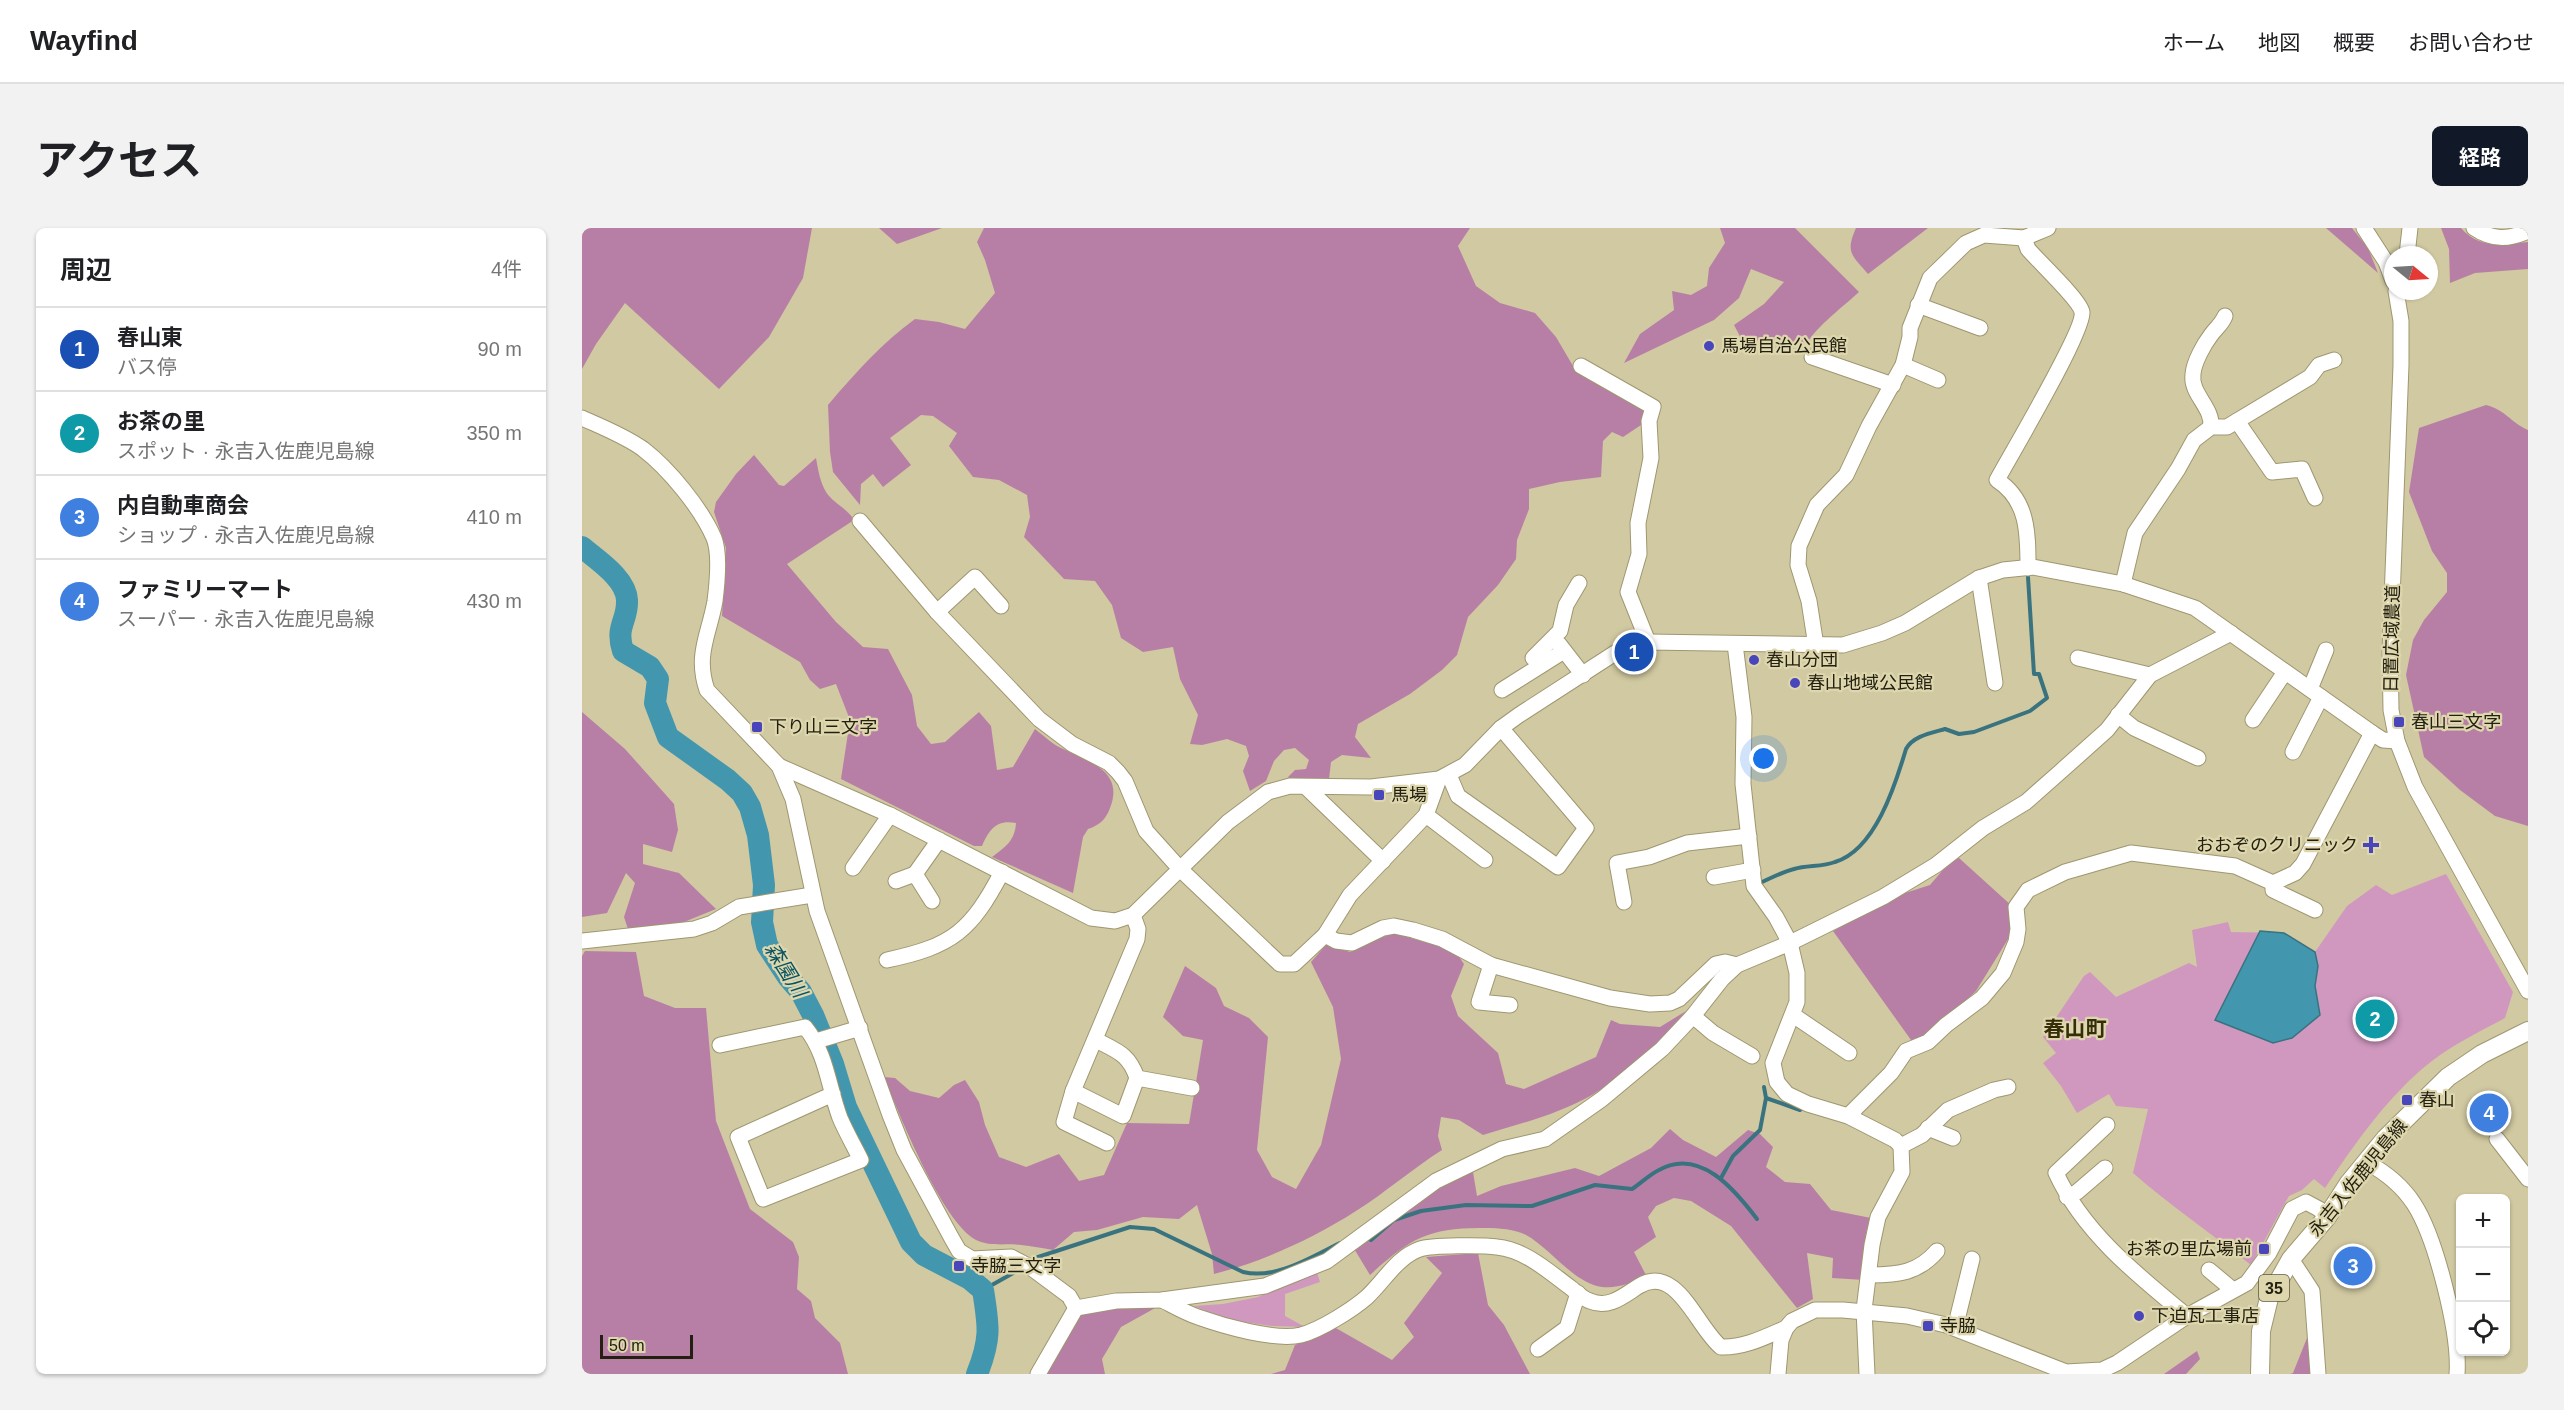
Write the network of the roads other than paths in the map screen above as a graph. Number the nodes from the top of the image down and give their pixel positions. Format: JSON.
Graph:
{"nodes":[{"id":1,"x":2048,"y":228,"type":"edge"},
{"id":2,"x":2364,"y":228,"type":"edge"},
{"id":3,"x":2410,"y":228,"type":"edge"},
{"id":4,"x":2474,"y":228,"type":"edge"},
{"id":5,"x":2528,"y":231,"type":"edge"},
{"id":6,"x":2024,"y":238,"type":"junction"},
{"id":7,"x":2408,"y":246,"type":"edge"},
{"id":8,"x":2384,"y":259,"type":"edge"},
{"id":9,"x":2398,"y":300,"type":"edge"},
{"id":10,"x":1918,"y":305,"type":"junction"},
{"id":11,"x":2225,"y":316,"type":"dead end"},
{"id":12,"x":1980,"y":328,"type":"dead end"},
{"id":13,"x":1812,"y":357,"type":"dead end"},
{"id":14,"x":2334,"y":360,"type":"dead end"},
{"id":15,"x":1903,"y":365,"type":"junction"},
{"id":16,"x":1581,"y":366,"type":"dead end"},
{"id":17,"x":1938,"y":380,"type":"dead end"},
{"id":18,"x":1893,"y":386,"type":"junction"},
{"id":19,"x":582,"y":418,"type":"edge"},
{"id":20,"x":2236,"y":421,"type":"junction"},
{"id":21,"x":2211,"y":427,"type":"junction"},
{"id":22,"x":2315,"y":498,"type":"dead end"},
{"id":23,"x":860,"y":521,"type":"dead end"},
{"id":24,"x":2028,"y":568,"type":"junction"},
{"id":25,"x":1978,"y":578,"type":"junction"},
{"id":26,"x":1579,"y":583,"type":"dead end"},
{"id":27,"x":2123,"y":584,"type":"junction"},
{"id":28,"x":1001,"y":606,"type":"dead end"},
{"id":29,"x":937,"y":612,"type":"junction"},
{"id":30,"x":2231,"y":633,"type":"junction"},
{"id":31,"x":1553,"y":638,"type":"junction"},
{"id":32,"x":1648,"y":642,"type":"junction"},
{"id":33,"x":1735,"y":644,"type":"junction"},
{"id":34,"x":1816,"y":646,"type":"junction"},
{"id":35,"x":2326,"y":650,"type":"dead end"},
{"id":36,"x":1564,"y":651,"type":"junction"},
{"id":37,"x":1533,"y":658,"type":"dead end"},
{"id":38,"x":2078,"y":658,"type":"dead end"},
{"id":39,"x":2284,"y":672,"type":"junction"},
{"id":40,"x":1583,"y":675,"type":"junction"},
{"id":41,"x":2150,"y":675,"type":"junction"},
{"id":42,"x":1995,"y":683,"type":"dead end"},
{"id":43,"x":1503,"y":690,"type":"dead end"},
{"id":44,"x":2315,"y":693,"type":"junction"},
{"id":45,"x":2118,"y":715,"type":"junction"},
{"id":46,"x":2253,"y":720,"type":"dead end"},
{"id":47,"x":1501,"y":728,"type":"junction"},
{"id":48,"x":2372,"y":733,"type":"junction"},
{"id":49,"x":2397,"y":741,"type":"junction"},
{"id":50,"x":2293,"y":752,"type":"dead end"},
{"id":51,"x":2198,"y":758,"type":"dead end"},
{"id":52,"x":779,"y":766,"type":"junction"},
{"id":53,"x":1444,"y":777,"type":"junction"},
{"id":54,"x":1306,"y":787,"type":"junction"},
{"id":55,"x":890,"y":815,"type":"junction"},
{"id":56,"x":1426,"y":815,"type":"junction"},
{"id":57,"x":1749,"y":836,"type":"junction"},
{"id":58,"x":939,"y":840,"type":"junction"},
{"id":59,"x":1485,"y":860,"type":"dead end"},
{"id":60,"x":1383,"y":861,"type":"junction"},
{"id":61,"x":853,"y":868,"type":"dead end"},
{"id":62,"x":1181,"y":870,"type":"junction"},
{"id":63,"x":1753,"y":870,"type":"junction"},
{"id":64,"x":1002,"y":872,"type":"junction"},
{"id":65,"x":915,"y":874,"type":"junction"},
{"id":66,"x":1714,"y":877,"type":"dead end"},
{"id":67,"x":896,"y":881,"type":"dead end"},
{"id":68,"x":2273,"y":883,"type":"junction"},
{"id":69,"x":812,"y":895,"type":"junction"},
{"id":70,"x":932,"y":901,"type":"dead end"},
{"id":71,"x":1624,"y":902,"type":"dead end"},
{"id":72,"x":2314,"y":910,"type":"dead end"},
{"id":73,"x":1133,"y":915,"type":"junction"},
{"id":74,"x":1325,"y":935,"type":"junction"},
{"id":75,"x":582,"y":941,"type":"edge"},
{"id":76,"x":1790,"y":943,"type":"junction"},
{"id":77,"x":887,"y":960,"type":"dead end"},
{"id":78,"x":1491,"y":965,"type":"junction"},
{"id":79,"x":1737,"y":965,"type":"junction"},
{"id":80,"x":2528,"y":991,"type":"edge"},
{"id":81,"x":1510,"y":1005,"type":"dead end"},
{"id":82,"x":1793,"y":1015,"type":"junction"},
{"id":83,"x":1693,"y":1016,"type":"junction"},
{"id":84,"x":860,"y":1028,"type":"junction"},
{"id":85,"x":2528,"y":1031,"type":"edge"},
{"id":86,"x":1096,"y":1040,"type":"junction"},
{"id":87,"x":816,"y":1041,"type":"junction"},
{"id":88,"x":720,"y":1045,"type":"dead end"},
{"id":89,"x":1849,"y":1053,"type":"dead end"},
{"id":90,"x":1752,"y":1056,"type":"dead end"},
{"id":91,"x":1137,"y":1078,"type":"junction"},
{"id":92,"x":2008,"y":1087,"type":"dead end"},
{"id":93,"x":1192,"y":1088,"type":"dead end"},
{"id":94,"x":1073,"y":1091,"type":"junction"},
{"id":95,"x":833,"y":1094,"type":"junction"},
{"id":96,"x":1848,"y":1116,"type":"junction"},
{"id":97,"x":2107,"y":1125,"type":"dead end"},
{"id":98,"x":1928,"y":1128,"type":"junction"},
{"id":99,"x":1953,"y":1138,"type":"dead end"},
{"id":100,"x":2497,"y":1139,"type":"dead end"},
{"id":101,"x":1107,"y":1143,"type":"dead end"},
{"id":102,"x":1902,"y":1146,"type":"junction"},
{"id":103,"x":2366,"y":1162,"type":"junction"},
{"id":104,"x":2105,"y":1168,"type":"dead end"},
{"id":105,"x":2528,"y":1179,"type":"edge"},
{"id":106,"x":2067,"y":1197,"type":"junction"},
{"id":107,"x":2327,"y":1217,"type":"junction"},
{"id":108,"x":1937,"y":1251,"type":"dead end"},
{"id":109,"x":1972,"y":1259,"type":"dead end"},
{"id":110,"x":2291,"y":1259,"type":"junction"},
{"id":111,"x":2209,"y":1270,"type":"dead end"},
{"id":112,"x":1870,"y":1275,"type":"junction"},
{"id":113,"x":2233,"y":1290,"type":"junction"},
{"id":114,"x":1578,"y":1293,"type":"junction"},
{"id":115,"x":1162,"y":1300,"type":"junction"},
{"id":116,"x":1076,"y":1308,"type":"junction"},
{"id":117,"x":1864,"y":1310,"type":"junction"},
{"id":118,"x":2187,"y":1317,"type":"junction"},
{"id":119,"x":1786,"y":1328,"type":"junction"},
{"id":120,"x":1955,"y":1328,"type":"junction"},
{"id":121,"x":1538,"y":1349,"type":"dead end"},
{"id":122,"x":1038,"y":1374,"type":"edge"},
{"id":123,"x":1778,"y":1374,"type":"edge"},
{"id":124,"x":1867,"y":1374,"type":"edge"},
{"id":125,"x":2260,"y":1374,"type":"edge"},
{"id":126,"x":2318,"y":1374,"type":"edge"},
{"id":127,"x":2457,"y":1374,"type":"edge"}],
"edges":[{"from":1,"to":6,"type":"street"},
{"from":2,"to":8,"type":"street"},
{"from":3,"to":7,"type":"street"},
{"from":4,"to":5,"type":"street"},
{"from":6,"to":10,"type":"street"},
{"from":6,"to":24,"type":"street"},
{"from":9,"to":49,"type":"street","name":"日置広域農道"},
{"from":10,"to":12,"type":"street"},
{"from":10,"to":15,"type":"street"},
{"from":11,"to":21,"type":"street"},
{"from":13,"to":18,"type":"street"},
{"from":14,"to":20,"type":"street"},
{"from":15,"to":17,"type":"street"},
{"from":15,"to":18,"type":"street"},
{"from":16,"to":32,"type":"street"},
{"from":18,"to":34,"type":"street"},
{"from":19,"to":52,"type":"street"},
{"from":20,"to":21,"type":"street"},
{"from":20,"to":22,"type":"street"},
{"from":21,"to":27,"type":"street"},
{"from":23,"to":29,"type":"street"},
{"from":24,"to":25,"type":"street"},
{"from":24,"to":27,"type":"street"},
{"from":25,"to":34,"type":"street"},
{"from":25,"to":42,"type":"street"},
{"from":26,"to":31,"type":"street"},
{"from":27,"to":30,"type":"street"},
{"from":28,"to":29,"type":"street"},
{"from":29,"to":62,"type":"street"},
{"from":30,"to":39,"type":"street"},
{"from":30,"to":41,"type":"street"},
{"from":31,"to":36,"type":"street"},
{"from":31,"to":37,"type":"street"},
{"from":32,"to":33,"type":"street"},
{"from":32,"to":40,"type":"street"},
{"from":33,"to":34,"type":"street"},
{"from":33,"to":57,"type":"street"},
{"from":35,"to":44,"type":"street"},
{"from":36,"to":40,"type":"street"},
{"from":36,"to":43,"type":"street"},
{"from":38,"to":41,"type":"street"},
{"from":39,"to":44,"type":"street"},
{"from":39,"to":46,"type":"street"},
{"from":40,"to":47,"type":"street"},
{"from":41,"to":45,"type":"street"},
{"from":44,"to":48,"type":"street"},
{"from":44,"to":50,"type":"street"},
{"from":45,"to":51,"type":"street"},
{"from":45,"to":76,"type":"street"},
{"from":47,"to":53,"type":"street"},
{"from":47,"to":53,"type":"street"},
{"from":48,"to":49,"type":"street"},
{"from":48,"to":68,"type":"street"},
{"from":49,"to":80,"type":"street","name":"日置広域農道"},
{"from":52,"to":55,"type":"street"},
{"from":52,"to":69,"type":"street"},
{"from":53,"to":54,"type":"street"},
{"from":53,"to":56,"type":"street"},
{"from":54,"to":60,"type":"street"},
{"from":54,"to":62,"type":"street"},
{"from":55,"to":58,"type":"street"},
{"from":55,"to":61,"type":"street"},
{"from":56,"to":59,"type":"street"},
{"from":56,"to":60,"type":"street"},
{"from":57,"to":63,"type":"street"},
{"from":57,"to":71,"type":"street"},
{"from":58,"to":64,"type":"street"},
{"from":58,"to":65,"type":"street"},
{"from":60,"to":74,"type":"street"},
{"from":62,"to":73,"type":"street"},
{"from":62,"to":74,"type":"street"},
{"from":63,"to":66,"type":"street"},
{"from":63,"to":76,"type":"street"},
{"from":64,"to":73,"type":"street"},
{"from":64,"to":77,"type":"street"},
{"from":65,"to":67,"type":"street"},
{"from":65,"to":70,"type":"street"},
{"from":68,"to":72,"type":"street"},
{"from":68,"to":96,"type":"street"},
{"from":69,"to":75,"type":"street"},
{"from":69,"to":84,"type":"street"},
{"from":73,"to":86,"type":"street"},
{"from":74,"to":78,"type":"street"},
{"from":76,"to":79,"type":"street"},
{"from":76,"to":82,"type":"street"},
{"from":78,"to":79,"type":"street"},
{"from":78,"to":81,"type":"street"},
{"from":79,"to":83,"type":"street"},
{"from":82,"to":89,"type":"street"},
{"from":82,"to":96,"type":"street"},
{"from":83,"to":90,"type":"street"},
{"from":83,"to":115,"type":"street"},
{"from":84,"to":87,"type":"street"},
{"from":84,"to":116,"type":"street"},
{"from":85,"to":103,"type":"main road","name":"永吉入佐鹿児島線","number":"35"},
{"from":86,"to":91,"type":"street"},
{"from":86,"to":94,"type":"street"},
{"from":87,"to":88,"type":"street"},
{"from":87,"to":95,"type":"street"},
{"from":91,"to":93,"type":"street"},
{"from":91,"to":94,"type":"street"},
{"from":92,"to":98,"type":"street"},
{"from":94,"to":101,"type":"street"},
{"from":95,"to":95,"type":"street"},
{"from":96,"to":102,"type":"street"},
{"from":97,"to":106,"type":"street"},
{"from":98,"to":99,"type":"street"},
{"from":98,"to":102,"type":"street"},
{"from":100,"to":105,"type":"street"},
{"from":102,"to":112,"type":"street"},
{"from":103,"to":107,"type":"main road","name":"永吉入佐鹿児島線","number":"35"},
{"from":103,"to":127,"type":"street"},
{"from":104,"to":106,"type":"street"},
{"from":106,"to":118,"type":"street"},
{"from":107,"to":110,"type":"main road","name":"永吉入佐鹿児島線","number":"35"},
{"from":107,"to":113,"type":"street"},
{"from":108,"to":112,"type":"street"},
{"from":109,"to":120,"type":"street"},
{"from":110,"to":125,"type":"main road","name":"永吉入佐鹿児島線","number":"35"},
{"from":110,"to":126,"type":"street"},
{"from":111,"to":113,"type":"street"},
{"from":112,"to":117,"type":"street"},
{"from":113,"to":118,"type":"street"},
{"from":114,"to":115,"type":"street"},
{"from":114,"to":119,"type":"street"},
{"from":114,"to":121,"type":"street"},
{"from":115,"to":116,"type":"street"},
{"from":116,"to":122,"type":"street"},
{"from":117,"to":119,"type":"street"},
{"from":117,"to":120,"type":"street"},
{"from":117,"to":124,"type":"street"},
{"from":118,"to":120,"type":"street"},
{"from":119,"to":123,"type":"street"}]}
